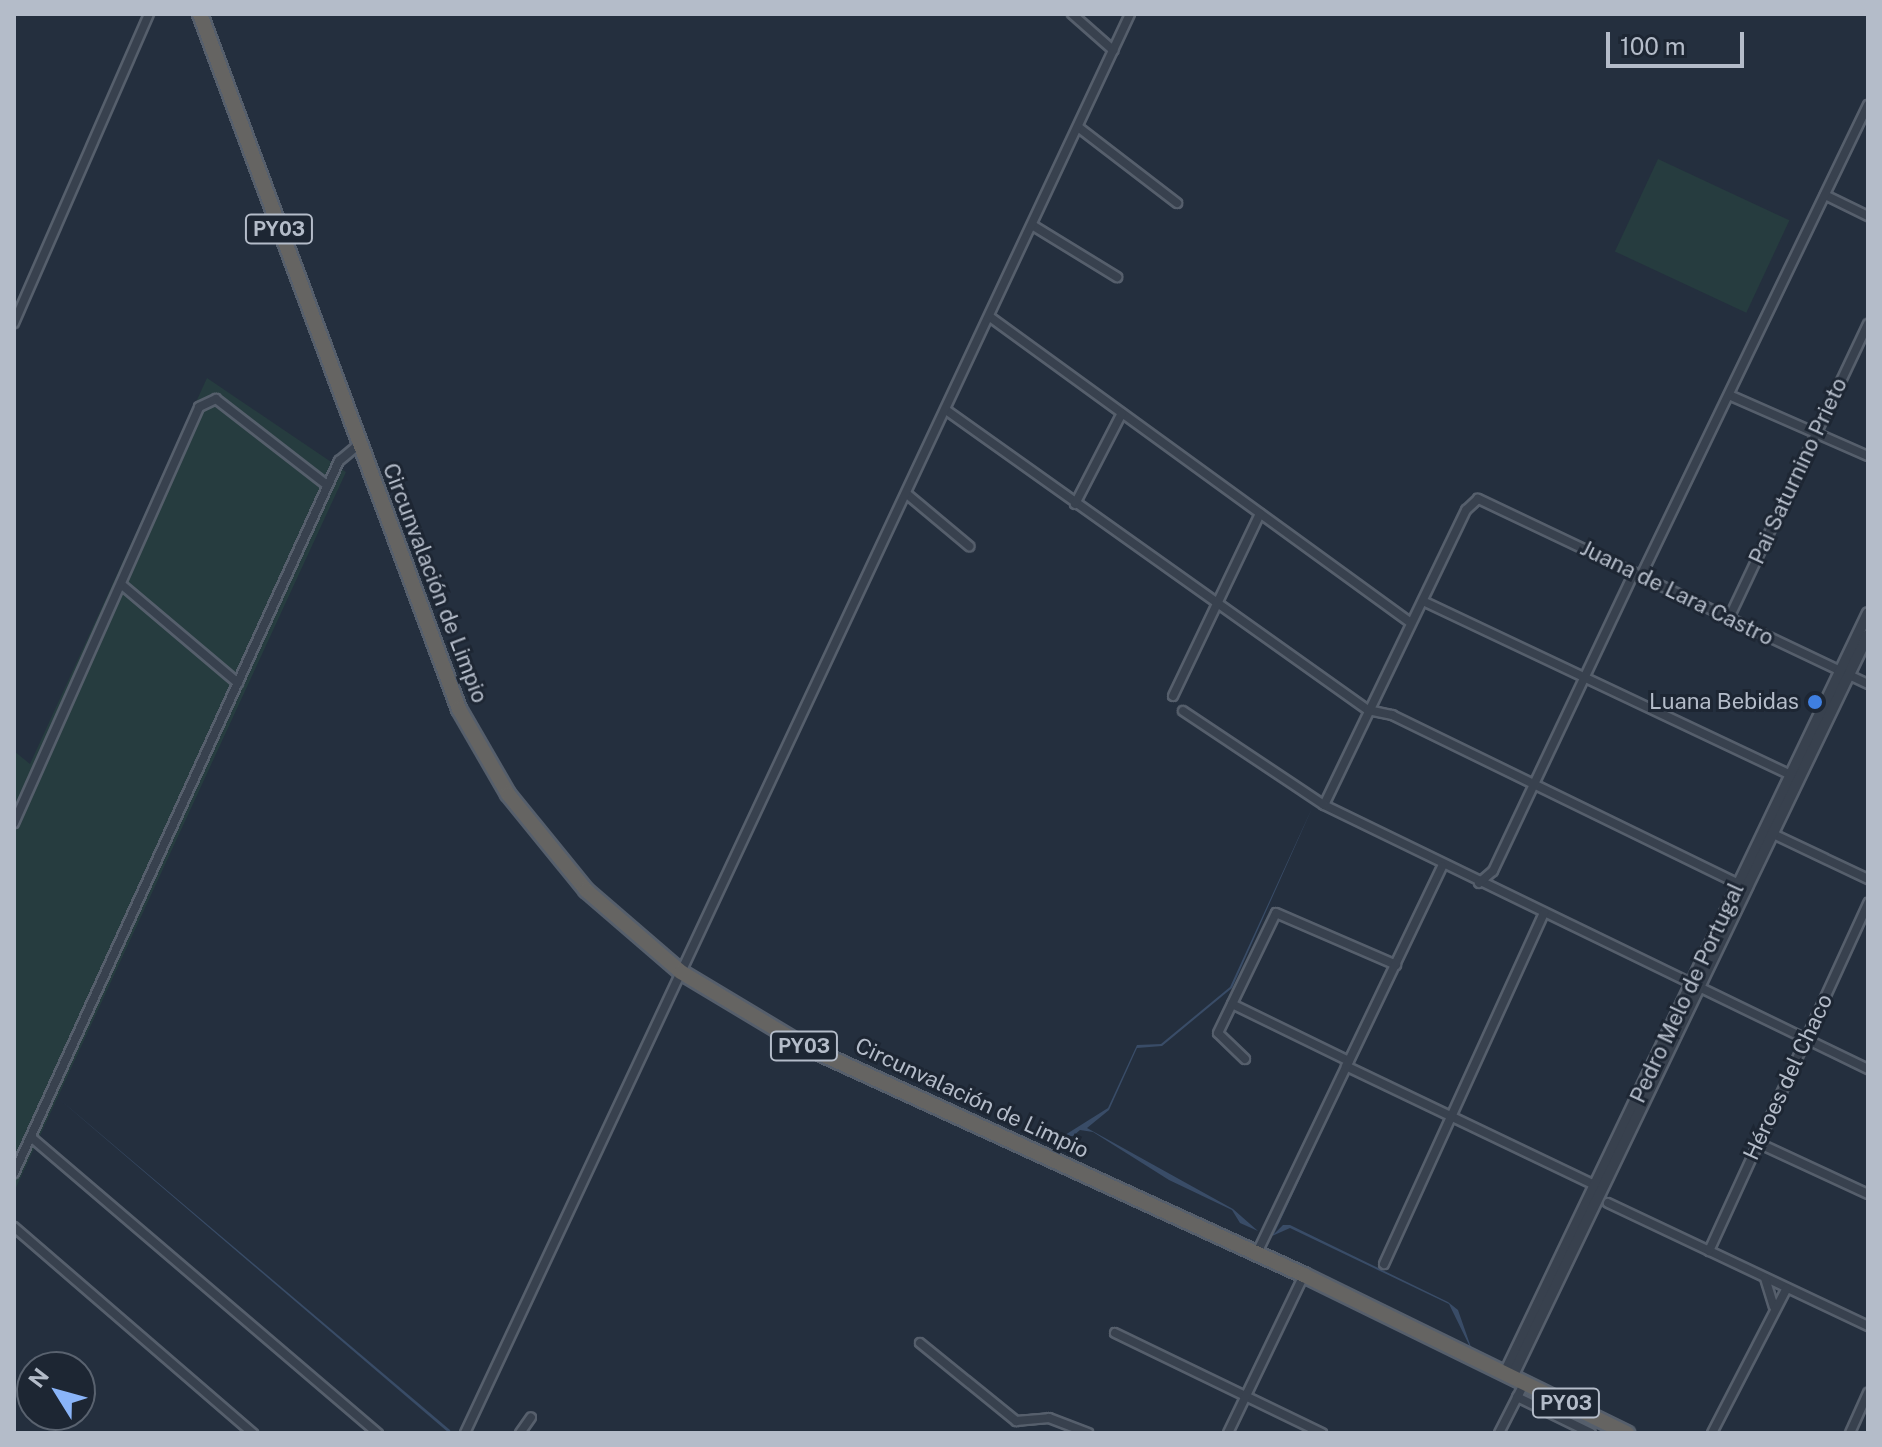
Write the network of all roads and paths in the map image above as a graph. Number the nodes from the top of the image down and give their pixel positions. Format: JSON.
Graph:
{"nodes":[{"id":1,"x":149,"y":14,"type":"edge"},
{"id":2,"x":200,"y":14,"type":"edge"},
{"id":3,"x":1072,"y":14,"type":"edge"},
{"id":4,"x":1130,"y":14,"type":"edge"},
{"id":5,"x":1113,"y":50,"type":"junction"},
{"id":6,"x":1868,"y":105,"type":"edge"},
{"id":7,"x":1078,"y":127,"type":"junction"},
{"id":8,"x":1825,"y":195,"type":"junction"},
{"id":9,"x":1177,"y":203,"type":"dead end"},
{"id":10,"x":1868,"y":216,"type":"edge"},
{"id":11,"x":1032,"y":225,"type":"junction"},
{"id":12,"x":1117,"y":277,"type":"dead end"},
{"id":13,"x":990,"y":317,"type":"junction"},
{"id":14,"x":14,"y":323,"type":"edge"},
{"id":15,"x":1868,"y":324,"type":"edge"},
{"id":16,"x":1729,"y":395,"type":"junction"},
{"id":17,"x":946,"y":410,"type":"junction"},
{"id":18,"x":1122,"y":413,"type":"junction"},
{"id":19,"x":1817,"y":431,"type":"junction"},
{"id":20,"x":358,"y":445,"type":"junction"},
{"id":21,"x":1868,"y":456,"type":"edge"},
{"id":22,"x":327,"y":485,"type":"junction"},
{"id":23,"x":908,"y":495,"type":"junction"},
{"id":24,"x":1075,"y":504,"type":"junction"},
{"id":25,"x":1260,"y":514,"type":"junction"},
{"id":26,"x":969,"y":546,"type":"dead end"},
{"id":27,"x":1638,"y":575,"type":"junction"},
{"id":28,"x":122,"y":585,"type":"junction"},
{"id":29,"x":1425,"y":602,"type":"junction"},
{"id":30,"x":1216,"y":605,"type":"junction"},
{"id":31,"x":1868,"y":613,"type":"edge"},
{"id":32,"x":1729,"y":618,"type":"junction"},
{"id":33,"x":1411,"y":623,"type":"junction"},
{"id":34,"x":1868,"y":635,"type":"edge"},
{"id":35,"x":1844,"y":674,"type":"junction"},
{"id":36,"x":1584,"y":678,"type":"junction"},
{"id":37,"x":238,"y":683,"type":"junction"},
{"id":38,"x":1868,"y":684,"type":"edge"},
{"id":39,"x":1173,"y":696,"type":"dead end"},
{"id":40,"x":1368,"y":710,"type":"junction"},
{"id":41,"x":1183,"y":711,"type":"dead end"},
{"id":42,"x":1795,"y":777,"type":"junction"},
{"id":43,"x":1534,"y":784,"type":"junction"},
{"id":44,"x":1324,"y":805,"type":"junction"},
{"id":45,"x":14,"y":823,"type":"edge"},
{"id":46,"x":1769,"y":832,"type":"junction"},
{"id":47,"x":1442,"y":866,"type":"junction"},
{"id":48,"x":1868,"y":879,"type":"edge"},
{"id":49,"x":1479,"y":883,"type":"junction"},
{"id":50,"x":1743,"y":886,"type":"junction"},
{"id":51,"x":1868,"y":903,"type":"edge"},
{"id":52,"x":1544,"y":913,"type":"junction"},
{"id":53,"x":1396,"y":965,"type":"junction"},
{"id":54,"x":681,"y":972,"type":"junction"},
{"id":55,"x":1695,"y":986,"type":"junction"},
{"id":56,"x":1232,"y":1004,"type":"junction"},
{"id":57,"x":1805,"y":1039,"type":"junction"},
{"id":58,"x":1245,"y":1059,"type":"dead end"},
{"id":59,"x":1348,"y":1064,"type":"junction"},
{"id":60,"x":1868,"y":1069,"type":"edge"},
{"id":61,"x":1452,"y":1116,"type":"junction"},
{"id":62,"x":32,"y":1138,"type":"junction"},
{"id":63,"x":1758,"y":1143,"type":"junction"},
{"id":64,"x":14,"y":1173,"type":"edge"},
{"id":65,"x":1599,"y":1188,"type":"junction"},
{"id":66,"x":1868,"y":1194,"type":"edge"},
{"id":67,"x":1608,"y":1203,"type":"dead end"},
{"id":68,"x":14,"y":1227,"type":"edge"},
{"id":69,"x":1709,"y":1251,"type":"junction"},
{"id":70,"x":1256,"y":1255,"type":"junction"},
{"id":71,"x":1384,"y":1264,"type":"dead end"},
{"id":72,"x":1304,"y":1275,"type":"junction"},
{"id":73,"x":1765,"y":1278,"type":"junction"},
{"id":74,"x":1787,"y":1288,"type":"junction"},
{"id":75,"x":1775,"y":1307,"type":"junction"},
{"id":76,"x":1868,"y":1326,"type":"edge"},
{"id":77,"x":1115,"y":1333,"type":"dead end"},
{"id":78,"x":920,"y":1343,"type":"dead end"},
{"id":79,"x":1514,"y":1378,"type":"junction"},
{"id":80,"x":1868,"y":1393,"type":"edge"},
{"id":81,"x":1245,"y":1397,"type":"junction"},
{"id":82,"x":1517,"y":1397,"type":"junction"},
{"id":83,"x":531,"y":1417,"type":"dead end"},
{"id":84,"x":253,"y":1433,"type":"edge"},
{"id":85,"x":378,"y":1433,"type":"edge"},
{"id":86,"x":465,"y":1433,"type":"edge"},
{"id":87,"x":520,"y":1433,"type":"edge"},
{"id":88,"x":1088,"y":1433,"type":"edge"},
{"id":89,"x":1228,"y":1433,"type":"edge"},
{"id":90,"x":1322,"y":1433,"type":"edge"},
{"id":91,"x":1499,"y":1433,"type":"edge"},
{"id":92,"x":1591,"y":1433,"type":"edge"},
{"id":93,"x":1627,"y":1433,"type":"edge"},
{"id":94,"x":1712,"y":1433,"type":"edge"},
{"id":95,"x":1850,"y":1433,"type":"edge"}],
"edges":[{"from":1,"to":14,"type":"street"},
{"from":2,"to":20,"type":"highway","name":"Circunvalación de Limpio","number":"PY03"},
{"from":3,"to":5,"type":"street"},
{"from":4,"to":5,"type":"street"},
{"from":5,"to":7,"type":"street"},
{"from":6,"to":8,"type":"street"},
{"from":7,"to":9,"type":"street"},
{"from":7,"to":11,"type":"street"},
{"from":8,"to":10,"type":"street"},
{"from":8,"to":16,"type":"street"},
{"from":11,"to":12,"type":"street"},
{"from":11,"to":13,"type":"street"},
{"from":13,"to":17,"type":"street"},
{"from":13,"to":18,"type":"street"},
{"from":15,"to":19,"type":"street","name":"Pai Saturnino Prieto"},
{"from":16,"to":19,"type":"street"},
{"from":16,"to":27,"type":"street"},
{"from":17,"to":23,"type":"street"},
{"from":17,"to":24,"type":"street"},
{"from":18,"to":24,"type":"street"},
{"from":18,"to":25,"type":"street"},
{"from":19,"to":21,"type":"street"},
{"from":19,"to":32,"type":"street","name":"Pai Saturnino Prieto"},
{"from":20,"to":22,"type":"street"},
{"from":20,"to":54,"type":"highway","name":"Circunvalación de Limpio","number":"PY03"},
{"from":22,"to":28,"type":"street"},
{"from":22,"to":37,"type":"street"},
{"from":23,"to":26,"type":"street"},
{"from":23,"to":54,"type":"street"},
{"from":24,"to":30,"type":"street"},
{"from":25,"to":30,"type":"street"},
{"from":25,"to":33,"type":"street"},
{"from":27,"to":29,"type":"street","name":"Juana de Lara Castro"},
{"from":27,"to":32,"type":"street","name":"Juana de Lara Castro"},
{"from":27,"to":36,"type":"street"},
{"from":28,"to":37,"type":"street"},
{"from":28,"to":45,"type":"street"},
{"from":29,"to":33,"type":"street"},
{"from":29,"to":36,"type":"street"},
{"from":30,"to":39,"type":"street"},
{"from":30,"to":40,"type":"street"},
{"from":31,"to":35,"type":"street","name":"Pedro Melo de Portugal"},
{"from":32,"to":35,"type":"street","name":"Juana de Lara Castro"},
{"from":33,"to":40,"type":"street"},
{"from":34,"to":35,"type":"street","name":"Pedro Melo de Portugal"},
{"from":35,"to":38,"type":"street","name":"Juana de Lara Castro"},
{"from":35,"to":42,"type":"street","name":"Pedro Melo de Portugal"},
{"from":36,"to":42,"type":"street"},
{"from":36,"to":43,"type":"street"},
{"from":37,"to":62,"type":"street"},
{"from":40,"to":43,"type":"street"},
{"from":40,"to":44,"type":"street"},
{"from":41,"to":44,"type":"street"},
{"from":42,"to":46,"type":"street","name":"Pedro Melo de Portugal"},
{"from":43,"to":49,"type":"street"},
{"from":43,"to":50,"type":"street"},
{"from":44,"to":47,"type":"street"},
{"from":46,"to":48,"type":"street"},
{"from":46,"to":50,"type":"street","name":"Pedro Melo de Portugal"},
{"from":47,"to":49,"type":"street"},
{"from":47,"to":53,"type":"street"},
{"from":49,"to":52,"type":"street"},
{"from":50,"to":55,"type":"street","name":"Pedro Melo de Portugal"},
{"from":51,"to":57,"type":"street","name":"Héroes del Chaco"},
{"from":52,"to":55,"type":"street"},
{"from":52,"to":61,"type":"street"},
{"from":53,"to":56,"type":"street"},
{"from":53,"to":59,"type":"street"},
{"from":54,"to":70,"type":"highway","name":"Circunvalación de Limpio","number":"PY03"},
{"from":54,"to":86,"type":"street"},
{"from":55,"to":57,"type":"street"},
{"from":55,"to":65,"type":"street","name":"Pedro Melo de Portugal"},
{"from":56,"to":58,"type":"street"},
{"from":56,"to":59,"type":"street"},
{"from":57,"to":60,"type":"street"},
{"from":57,"to":63,"type":"street","name":"Héroes del Chaco"},
{"from":59,"to":61,"type":"street"},
{"from":59,"to":70,"type":"street"},
{"from":61,"to":65,"type":"street"},
{"from":61,"to":71,"type":"street"},
{"from":62,"to":64,"type":"street"},
{"from":62,"to":85,"type":"street"},
{"from":63,"to":66,"type":"street"},
{"from":63,"to":69,"type":"street","name":"Héroes del Chaco"},
{"from":65,"to":79,"type":"street","name":"Pedro Melo de Portugal"},
{"from":67,"to":69,"type":"street"},
{"from":68,"to":84,"type":"street"},
{"from":69,"to":73,"type":"street"},
{"from":70,"to":72,"type":"highway","name":"Circunvalación de Limpio","number":"PY03"},
{"from":72,"to":79,"type":"highway","name":"Circunvalación de Limpio","number":"PY03"},
{"from":72,"to":81,"type":"street"},
{"from":73,"to":74,"type":"street"},
{"from":73,"to":75,"type":"street"},
{"from":74,"to":75,"type":"street"},
{"from":74,"to":76,"type":"street"},
{"from":75,"to":94,"type":"street"},
{"from":77,"to":81,"type":"street"},
{"from":78,"to":88,"type":"street"},
{"from":79,"to":82,"type":"street"},
{"from":79,"to":93,"type":"highway","name":"Circunvalación de Limpio","number":"PY03"},
{"from":80,"to":95,"type":"street"},
{"from":81,"to":89,"type":"street"},
{"from":81,"to":90,"type":"street"},
{"from":82,"to":91,"type":"street"},
{"from":82,"to":92,"type":"street"},
{"from":83,"to":87,"type":"street"}]}
